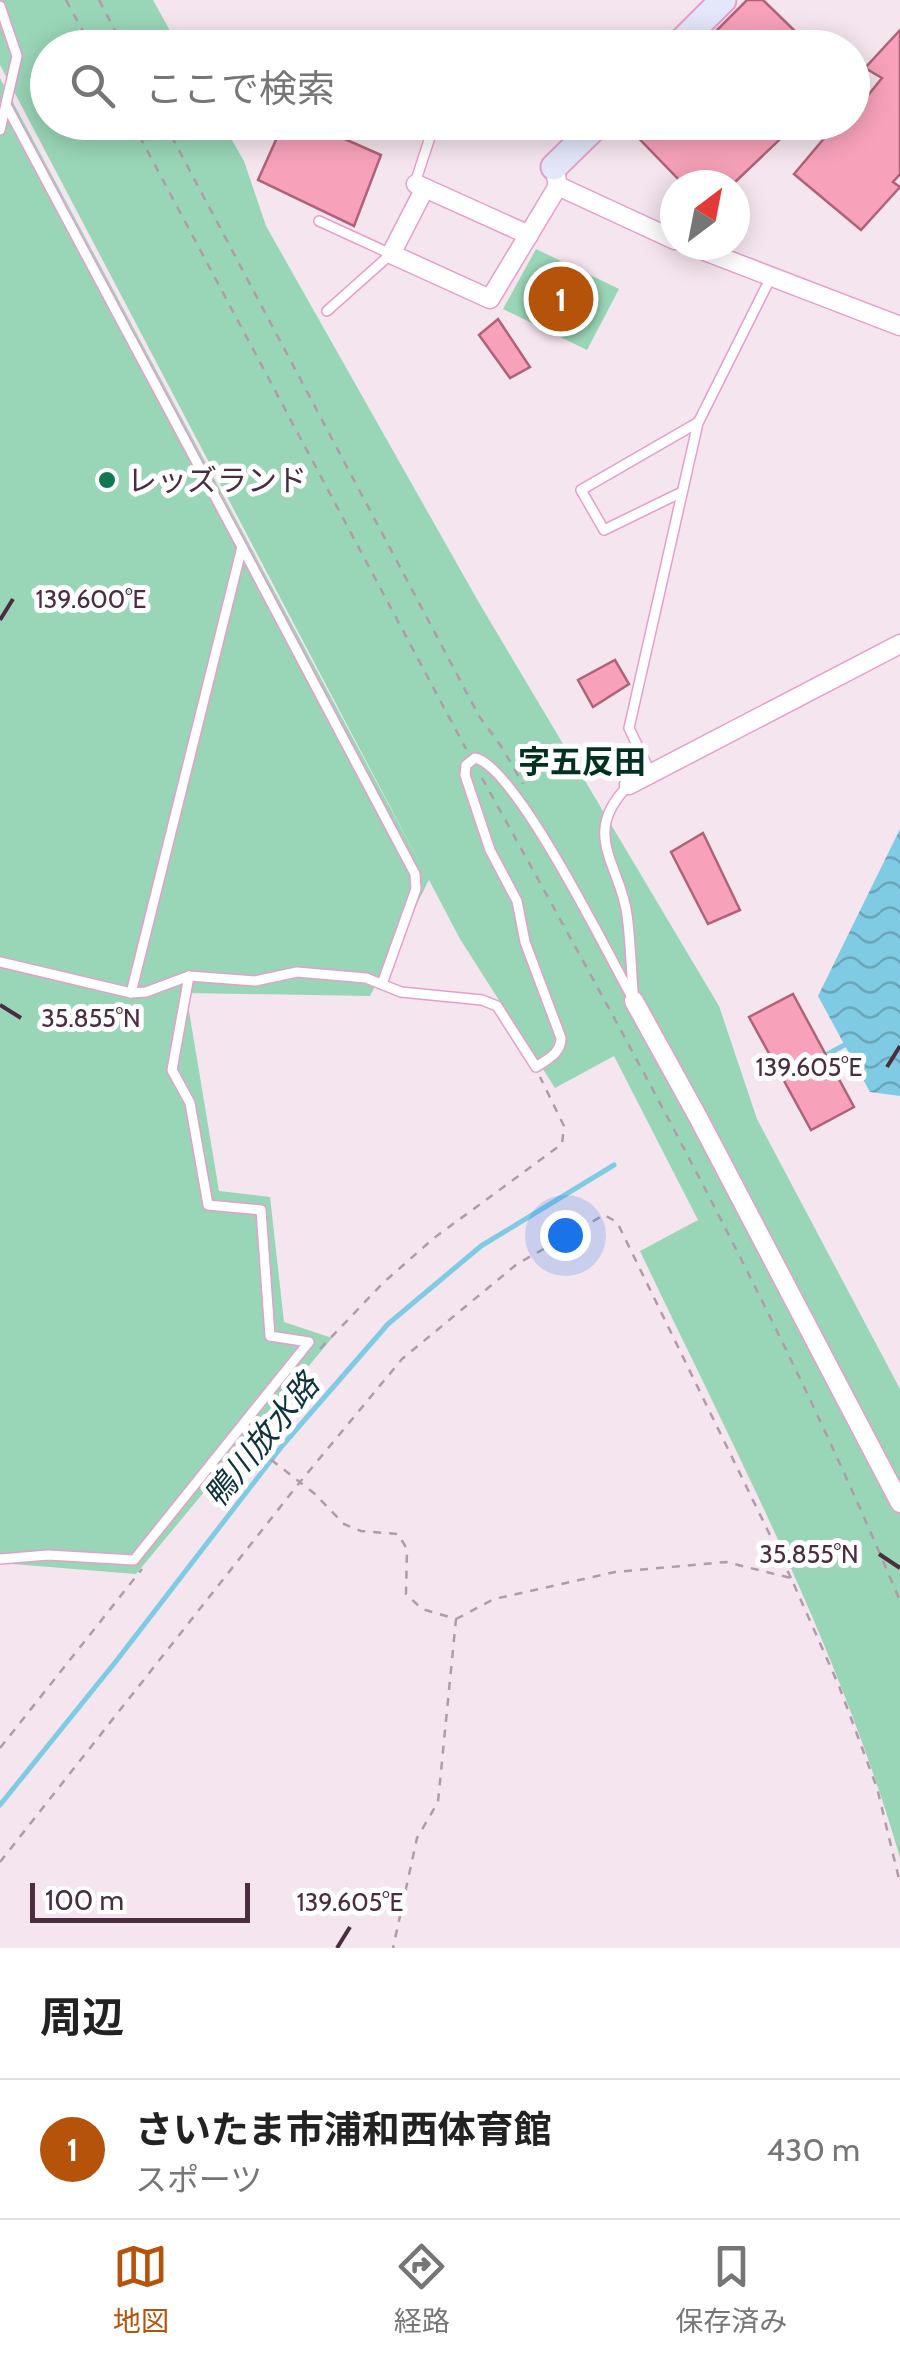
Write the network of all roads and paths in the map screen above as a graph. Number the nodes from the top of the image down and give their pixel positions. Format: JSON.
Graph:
{"nodes":[{"id":1,"x":66,"y":0,"type":"edge"},
{"id":2,"x":99,"y":0,"type":"edge"},
{"id":3,"x":724,"y":0,"type":"edge"},
{"id":4,"x":0,"y":6,"type":"edge"},
{"id":5,"x":82,"y":30,"type":"edge"},
{"id":6,"x":115,"y":30,"type":"edge"},
{"id":7,"x":694,"y":30,"type":"edge"},
{"id":8,"x":6,"y":105,"type":"junction"},
{"id":9,"x":0,"y":130,"type":"edge"},
{"id":10,"x":142,"y":140,"type":"edge"},
{"id":11,"x":174,"y":140,"type":"edge"},
{"id":12,"x":431,"y":140,"type":"edge"},
{"id":13,"x":586,"y":140,"type":"edge"},
{"id":14,"x":556,"y":177,"type":"junction"},
{"id":15,"x":420,"y":185,"type":"junction"},
{"id":16,"x":319,"y":221,"type":"dead end"},
{"id":17,"x":660,"y":232,"type":"edge"},
{"id":18,"x":529,"y":234,"type":"junction"},
{"id":19,"x":391,"y":254,"type":"junction"},
{"id":20,"x":729,"y":260,"type":"edge"},
{"id":21,"x":771,"y":276,"type":"junction"},
{"id":22,"x":326,"y":311,"type":"dead end"},
{"id":23,"x":900,"y":326,"type":"edge"},
{"id":24,"x":698,"y":423,"type":"junction"},
{"id":25,"x":682,"y":492,"type":"junction"},
{"id":26,"x":242,"y":547,"type":"junction"},
{"id":27,"x":900,"y":644,"type":"edge"},
{"id":28,"x":471,"y":758,"type":"junction"},
{"id":29,"x":650,"y":774,"type":"junction"},
{"id":30,"x":629,"y":785,"type":"joint"},
{"id":31,"x":525,"y":788,"type":"dead end"},
{"id":32,"x":0,"y":962,"type":"edge"},
{"id":33,"x":189,"y":976,"type":"junction"},
{"id":34,"x":382,"y":984,"type":"junction"},
{"id":35,"x":131,"y":993,"type":"junction"},
{"id":36,"x":634,"y":1001,"type":"junction"},
{"id":37,"x":536,"y":1066,"type":"junction"},
{"id":38,"x":312,"y":1358,"type":"dead end"},
{"id":39,"x":245,"y":1440,"type":"dead end"},
{"id":40,"x":299,"y":1481,"type":"junction"},
{"id":41,"x":900,"y":1503,"type":"edge"},
{"id":42,"x":0,"y":1559,"type":"edge"},
{"id":43,"x":147,"y":1563,"type":"dead end"},
{"id":44,"x":791,"y":1578,"type":"junction"},
{"id":45,"x":900,"y":1601,"type":"edge"},
{"id":46,"x":456,"y":1619,"type":"junction"},
{"id":47,"x":0,"y":1748,"type":"edge"},
{"id":48,"x":0,"y":1862,"type":"edge"},
{"id":49,"x":900,"y":1883,"type":"edge"},
{"id":50,"x":393,"y":1948,"type":"edge"}],
"edges":[{"from":1,"to":5,"type":"path"},
{"from":2,"to":6,"type":"path"},
{"from":3,"to":7,"type":"street"},
{"from":4,"to":8,"type":"lane"},
{"from":8,"to":9,"type":"lane"},
{"from":8,"to":26,"type":"lane"},
{"from":10,"to":28,"type":"path"},
{"from":11,"to":31,"type":"path"},
{"from":12,"to":15,"type":"lane"},
{"from":13,"to":14,"type":"street"},
{"from":14,"to":17,"type":"street"},
{"from":14,"to":18,"type":"street"},
{"from":15,"to":18,"type":"street"},
{"from":15,"to":19,"type":"street"},
{"from":16,"to":19,"type":"lane"},
{"from":18,"to":19,"type":"street"},
{"from":19,"to":22,"type":"lane"},
{"from":20,"to":21,"type":"street"},
{"from":21,"to":23,"type":"street"},
{"from":21,"to":24,"type":"lane"},
{"from":24,"to":25,"type":"lane"},
{"from":24,"to":25,"type":"lane"},
{"from":25,"to":29,"type":"lane"},
{"from":26,"to":34,"type":"lane"},
{"from":26,"to":35,"type":"lane"},
{"from":27,"to":29,"type":"street"},
{"from":28,"to":36,"type":"lane"},
{"from":28,"to":37,"type":"lane"},
{"from":28,"to":45,"type":"path"},
{"from":29,"to":30,"type":"street"},
{"from":30,"to":36,"type":"lane"},
{"from":32,"to":35,"type":"lane"},
{"from":33,"to":34,"type":"lane"},
{"from":33,"to":35,"type":"lane"},
{"from":33,"to":42,"type":"lane"},
{"from":34,"to":37,"type":"lane"},
{"from":36,"to":41,"type":"street"},
{"from":37,"to":38,"type":"path"},
{"from":39,"to":40,"type":"path"},
{"from":40,"to":44,"type":"path"},
{"from":40,"to":46,"type":"path"},
{"from":40,"to":48,"type":"path"},
{"from":43,"to":47,"type":"path"},
{"from":44,"to":46,"type":"path"},
{"from":44,"to":49,"type":"path"},
{"from":46,"to":50,"type":"path"}]}
